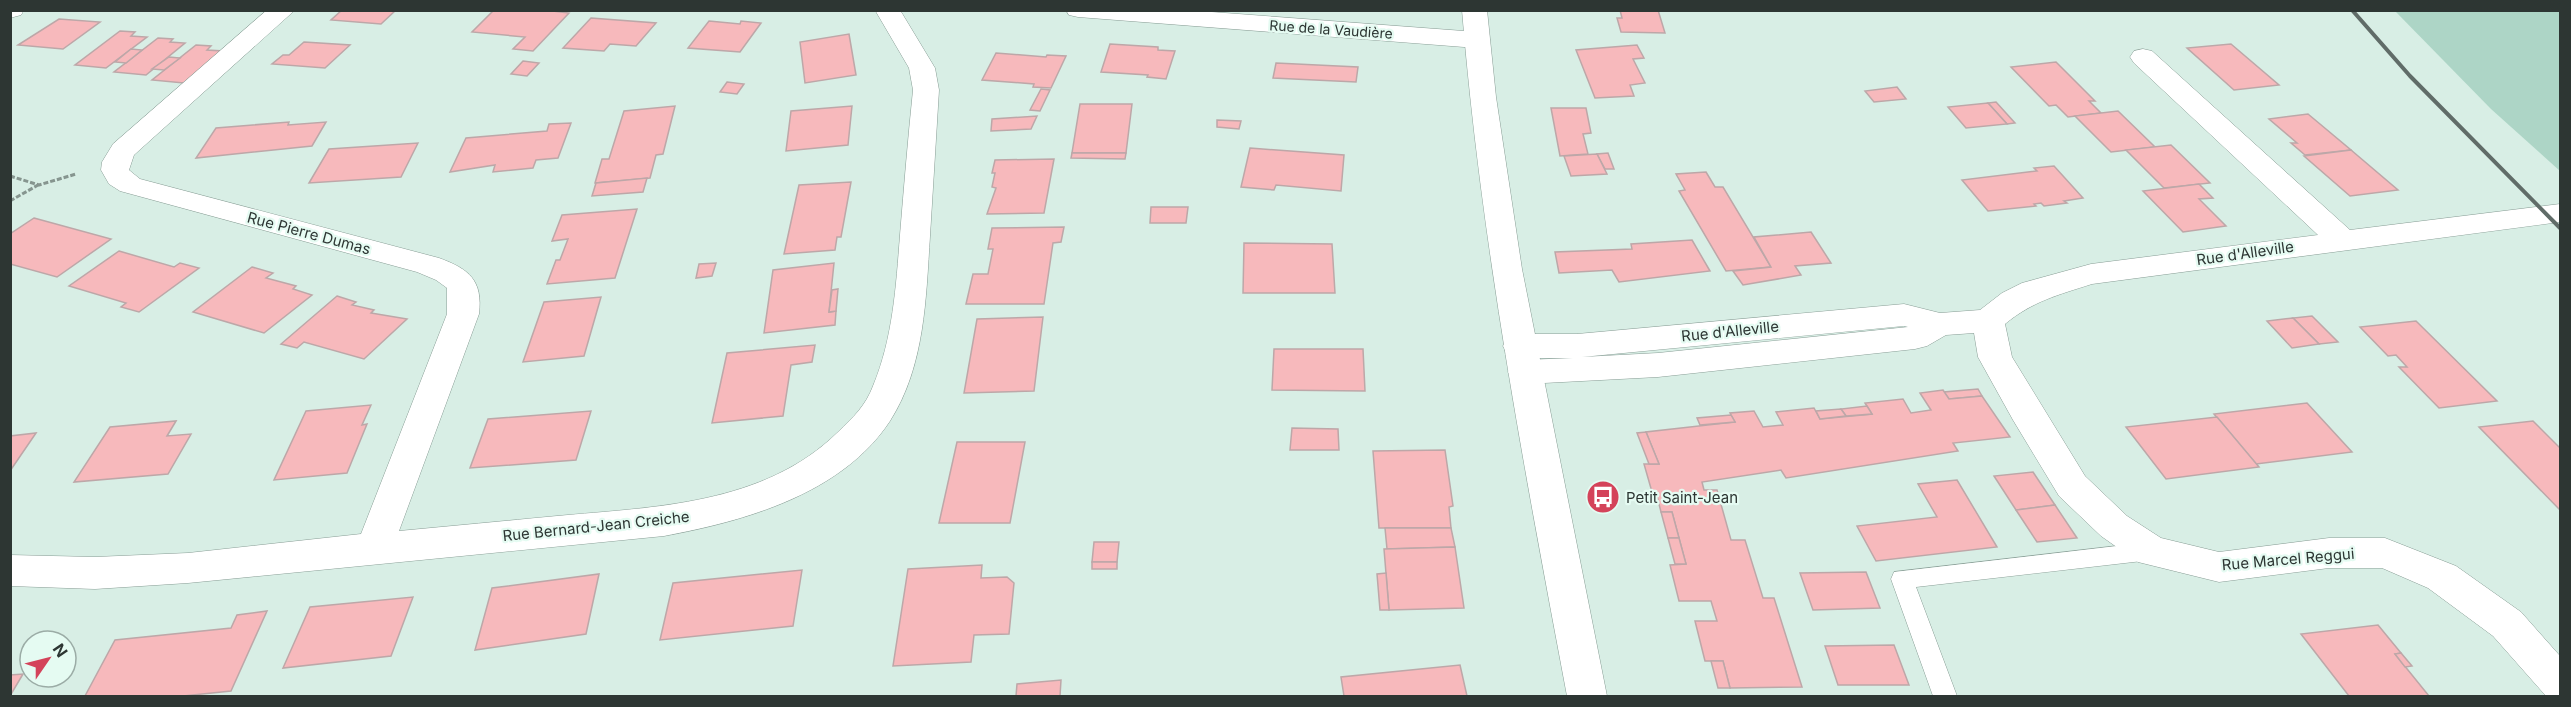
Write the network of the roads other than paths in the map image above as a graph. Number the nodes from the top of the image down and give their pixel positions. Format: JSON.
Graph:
{"nodes":[{"id":1,"x":283,"y":10,"type":"edge"},
{"id":2,"x":887,"y":10,"type":"edge"},
{"id":3,"x":1078,"y":10,"type":"edge"},
{"id":4,"x":1475,"y":25,"type":"edge"},
{"id":5,"x":2143,"y":57,"type":"dead end"},
{"id":6,"x":2560,"y":213,"type":"edge"},
{"id":7,"x":2343,"y":240,"type":"junction"},
{"id":8,"x":1988,"y":321,"type":"junction"},
{"id":9,"x":1522,"y":359,"type":"junction"},
{"id":10,"x":374,"y":548,"type":"junction"},
{"id":11,"x":2151,"y":551,"type":"junction"},
{"id":12,"x":10,"y":570,"type":"edge"},
{"id":13,"x":2560,"y":684,"type":"edge"},
{"id":14,"x":1587,"y":696,"type":"edge"},
{"id":15,"x":1945,"y":696,"type":"edge"}],
"edges":[{"from":1,"to":10,"type":"street","name":"Rue Pierre Dumas"},
{"from":2,"to":10,"type":"street","name":"Rue Bernard-Jean Creiche"},
{"from":3,"to":4,"type":"street","name":"Rue de la Vaudière"},
{"from":4,"to":9,"type":"street"},
{"from":5,"to":7,"type":"street"},
{"from":6,"to":7,"type":"street","name":"Rue d'Alleville"},
{"from":7,"to":8,"type":"street","name":"Rue d'Alleville"},
{"from":8,"to":9,"type":"street","name":"Rue d'Alleville"},
{"from":8,"to":11,"type":"street","name":"Rue Marcel Reggui"},
{"from":9,"to":14,"type":"street"},
{"from":10,"to":12,"type":"street","name":"Rue Bernard-Jean Creiche"},
{"from":11,"to":13,"type":"street","name":"Rue Marcel Reggui"},
{"from":11,"to":15,"type":"lane"}]}
